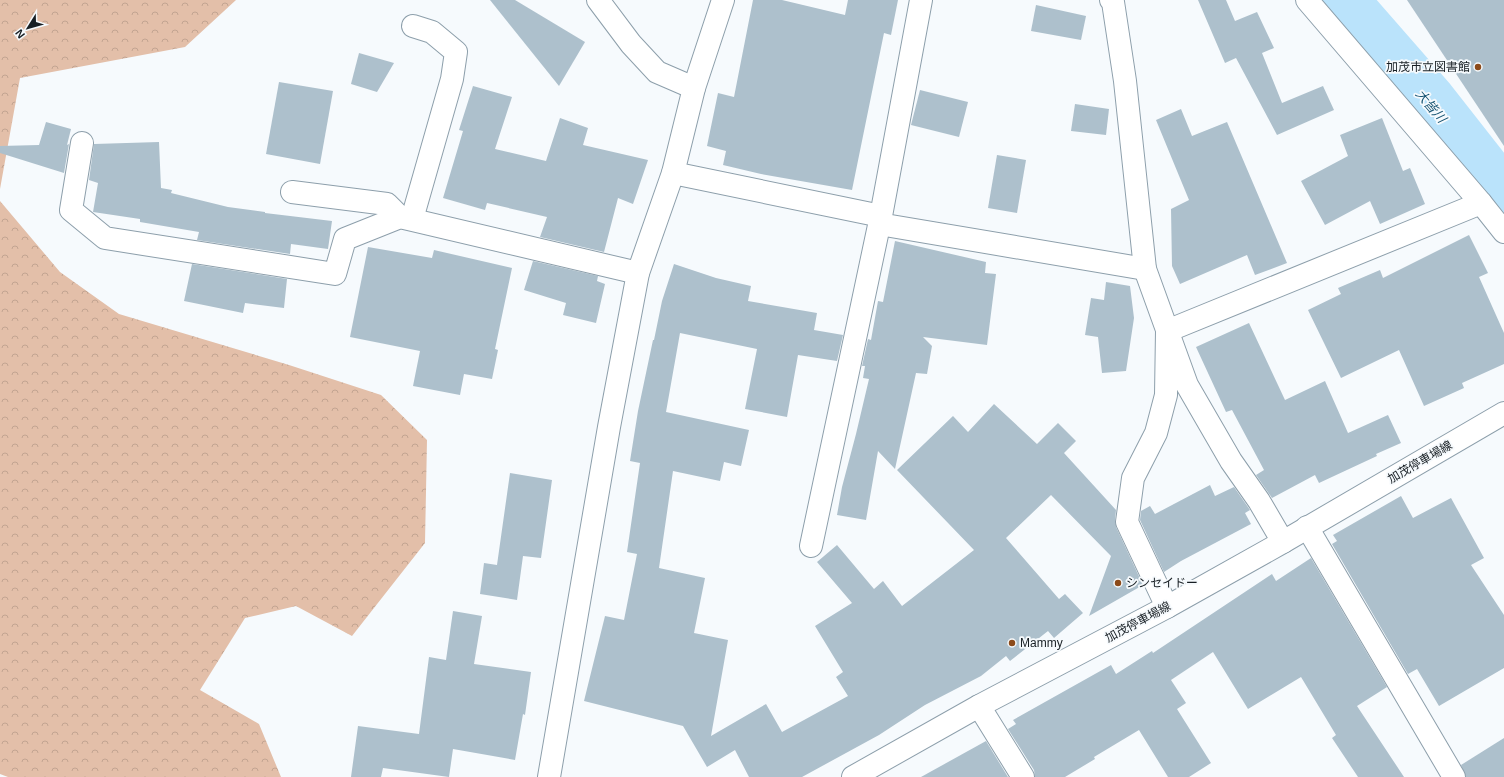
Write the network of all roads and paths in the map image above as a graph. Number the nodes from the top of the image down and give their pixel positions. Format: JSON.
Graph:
{"nodes":[{"id":1,"x":598,"y":0,"type":"edge"},
{"id":2,"x":723,"y":0,"type":"edge"},
{"id":3,"x":921,"y":0,"type":"edge"},
{"id":4,"x":1111,"y":0,"type":"edge"},
{"id":5,"x":1306,"y":0,"type":"edge"},
{"id":6,"x":413,"y":26,"type":"dead end"},
{"id":7,"x":694,"y":88,"type":"junction"},
{"id":8,"x":82,"y":143,"type":"dead end"},
{"id":9,"x":674,"y":173,"type":"junction"},
{"id":10,"x":292,"y":192,"type":"dead end"},
{"id":11,"x":1481,"y":203,"type":"junction"},
{"id":12,"x":406,"y":218,"type":"junction"},
{"id":13,"x":880,"y":220,"type":"junction"},
{"id":14,"x":1504,"y":232,"type":"edge"},
{"id":15,"x":1145,"y":269,"type":"junction"},
{"id":16,"x":638,"y":273,"type":"junction"},
{"id":17,"x":1167,"y":331,"type":"junction"},
{"id":18,"x":1504,"y":413,"type":"edge"},
{"id":19,"x":1307,"y":527,"type":"junction"},
{"id":20,"x":1283,"y":542,"type":"junction"},
{"id":21,"x":811,"y":546,"type":"dead end"},
{"id":22,"x":1167,"y":607,"type":"junction"},
{"id":23,"x":979,"y":706,"type":"junction"},
{"id":24,"x":549,"y":777,"type":"edge"},
{"id":25,"x":853,"y":777,"type":"edge"},
{"id":26,"x":1023,"y":777,"type":"edge"},
{"id":27,"x":1454,"y":777,"type":"edge"}],
"edges":[{"from":1,"to":7,"type":"street"},
{"from":2,"to":7,"type":"street"},
{"from":3,"to":13,"type":"street"},
{"from":4,"to":15,"type":"street"},
{"from":5,"to":11,"type":"street"},
{"from":6,"to":12,"type":"street"},
{"from":7,"to":9,"type":"street"},
{"from":8,"to":12,"type":"street"},
{"from":9,"to":13,"type":"street"},
{"from":9,"to":16,"type":"street"},
{"from":10,"to":12,"type":"street"},
{"from":11,"to":14,"type":"street"},
{"from":11,"to":17,"type":"street"},
{"from":12,"to":16,"type":"street"},
{"from":13,"to":15,"type":"street"},
{"from":13,"to":21,"type":"street"},
{"from":15,"to":17,"type":"street"},
{"from":16,"to":24,"type":"street"},
{"from":17,"to":20,"type":"street"},
{"from":17,"to":22,"type":"street"},
{"from":18,"to":19,"type":"street","name":"加茂停車場線"},
{"from":19,"to":20,"type":"street","name":"加茂停車場線"},
{"from":19,"to":27,"type":"street"},
{"from":20,"to":22,"type":"street","name":"加茂停車場線"},
{"from":22,"to":23,"type":"street","name":"加茂停車場線"},
{"from":23,"to":25,"type":"street","name":"加茂停車場線"},
{"from":23,"to":26,"type":"street"}]}
